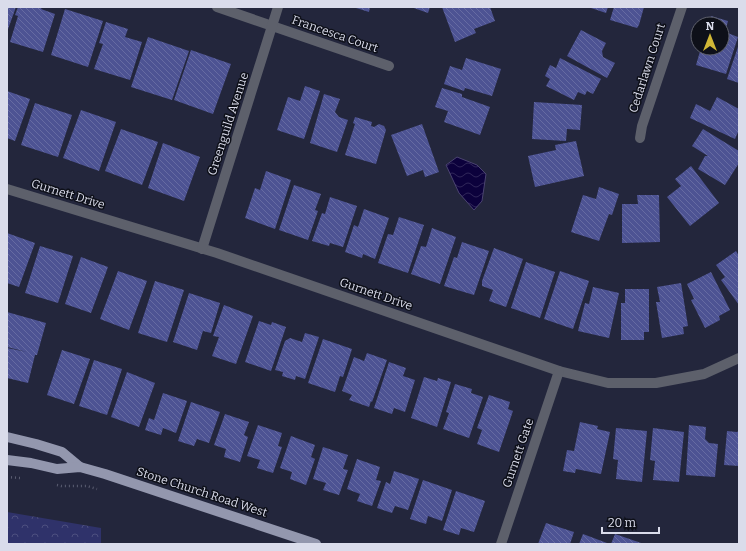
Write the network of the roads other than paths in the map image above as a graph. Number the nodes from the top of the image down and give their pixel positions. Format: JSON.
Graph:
{"nodes":[{"id":1,"x":217,"y":7,"type":"edge"},
{"id":2,"x":278,"y":7,"type":"edge"},
{"id":3,"x":682,"y":7,"type":"edge"},
{"id":4,"x":272,"y":26,"type":"junction"},
{"id":5,"x":389,"y":66,"type":"dead end"},
{"id":6,"x":640,"y":138,"type":"dead end"},
{"id":7,"x":7,"y":189,"type":"edge"},
{"id":8,"x":202,"y":249,"type":"junction"},
{"id":9,"x":739,"y":358,"type":"edge"},
{"id":10,"x":559,"y":371,"type":"junction"},
{"id":11,"x":7,"y":438,"type":"edge"},
{"id":12,"x":7,"y":460,"type":"edge"},
{"id":13,"x":80,"y":467,"type":"junction"},
{"id":14,"x":316,"y":544,"type":"edge"},
{"id":15,"x":501,"y":544,"type":"edge"}],
"edges":[{"from":1,"to":4,"type":"street","name":"Francesca Court"},
{"from":2,"to":4,"type":"street","name":"Greenguild Avenue"},
{"from":3,"to":6,"type":"street","name":"Cedarlawn Court"},
{"from":4,"to":5,"type":"street","name":"Francesca Court"},
{"from":4,"to":8,"type":"street","name":"Greenguild Avenue"},
{"from":7,"to":8,"type":"street","name":"Gurnett Drive"},
{"from":8,"to":10,"type":"street","name":"Gurnett Drive"},
{"from":9,"to":10,"type":"street","name":"Gurnett Drive"},
{"from":10,"to":15,"type":"street","name":"Gurnett Gate"},
{"from":11,"to":13,"type":"main road"},
{"from":12,"to":13,"type":"main road"},
{"from":13,"to":14,"type":"main road","name":"Stone Church Road West"}]}
